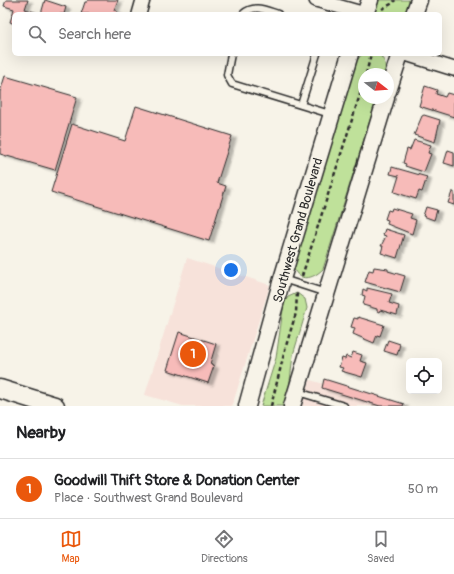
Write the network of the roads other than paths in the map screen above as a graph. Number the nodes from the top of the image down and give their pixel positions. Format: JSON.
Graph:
{"nodes":[{"id":1,"x":143,"y":0,"type":"edge"},
{"id":2,"x":316,"y":0,"type":"edge"},
{"id":3,"x":419,"y":0,"type":"edge"},
{"id":4,"x":370,"y":10,"type":"edge"},
{"id":5,"x":140,"y":12,"type":"edge"},
{"id":6,"x":245,"y":12,"type":"edge"},
{"id":7,"x":272,"y":12,"type":"edge"},
{"id":8,"x":415,"y":12,"type":"edge"},
{"id":9,"x":230,"y":56,"type":"edge"},
{"id":10,"x":316,"y":56,"type":"edge"},
{"id":11,"x":349,"y":56,"type":"edge"},
{"id":12,"x":399,"y":56,"type":"edge"},
{"id":13,"x":412,"y":56,"type":"edge"},
{"id":14,"x":454,"y":69,"type":"edge"},
{"id":15,"x":394,"y":72,"type":"edge"},
{"id":16,"x":384,"y":104,"type":"edge"},
{"id":17,"x":301,"y":105,"type":"junction"},
{"id":18,"x":331,"y":115,"type":"junction"},
{"id":19,"x":282,"y":279,"type":"junction"},
{"id":20,"x":326,"y":293,"type":"junction"},
{"id":21,"x":0,"y":390,"type":"edge"},
{"id":22,"x":294,"y":399,"type":"edge"},
{"id":23,"x":25,"y":402,"type":"edge"},
{"id":24,"x":325,"y":403,"type":"edge"},
{"id":25,"x":55,"y":406,"type":"edge"},
{"id":26,"x":247,"y":406,"type":"edge"},
{"id":27,"x":344,"y":406,"type":"edge"}],
"edges":[{"from":1,"to":5,"type":"street"},
{"from":2,"to":4,"type":"street"},
{"from":3,"to":8,"type":"street"},
{"from":6,"to":7,"type":"lane"},
{"from":9,"to":17,"type":"lane"},
{"from":10,"to":17,"type":"lane"},
{"from":11,"to":18,"type":"street","name":"Southwest Grand Boulevard"},
{"from":12,"to":15,"type":"street"},
{"from":13,"to":14,"type":"street"},
{"from":16,"to":20,"type":"street"},
{"from":17,"to":18,"type":"lane"},
{"from":18,"to":19,"type":"street","name":"Southwest Grand Boulevard"},
{"from":19,"to":20,"type":"lane"},
{"from":19,"to":26,"type":"street","name":"Southwest Grand Boulevard"},
{"from":20,"to":22,"type":"street"},
{"from":21,"to":23,"type":"main road"},
{"from":22,"to":24,"type":"lane"},
{"from":23,"to":25,"type":"main road"},
{"from":24,"to":27,"type":"lane"}]}
